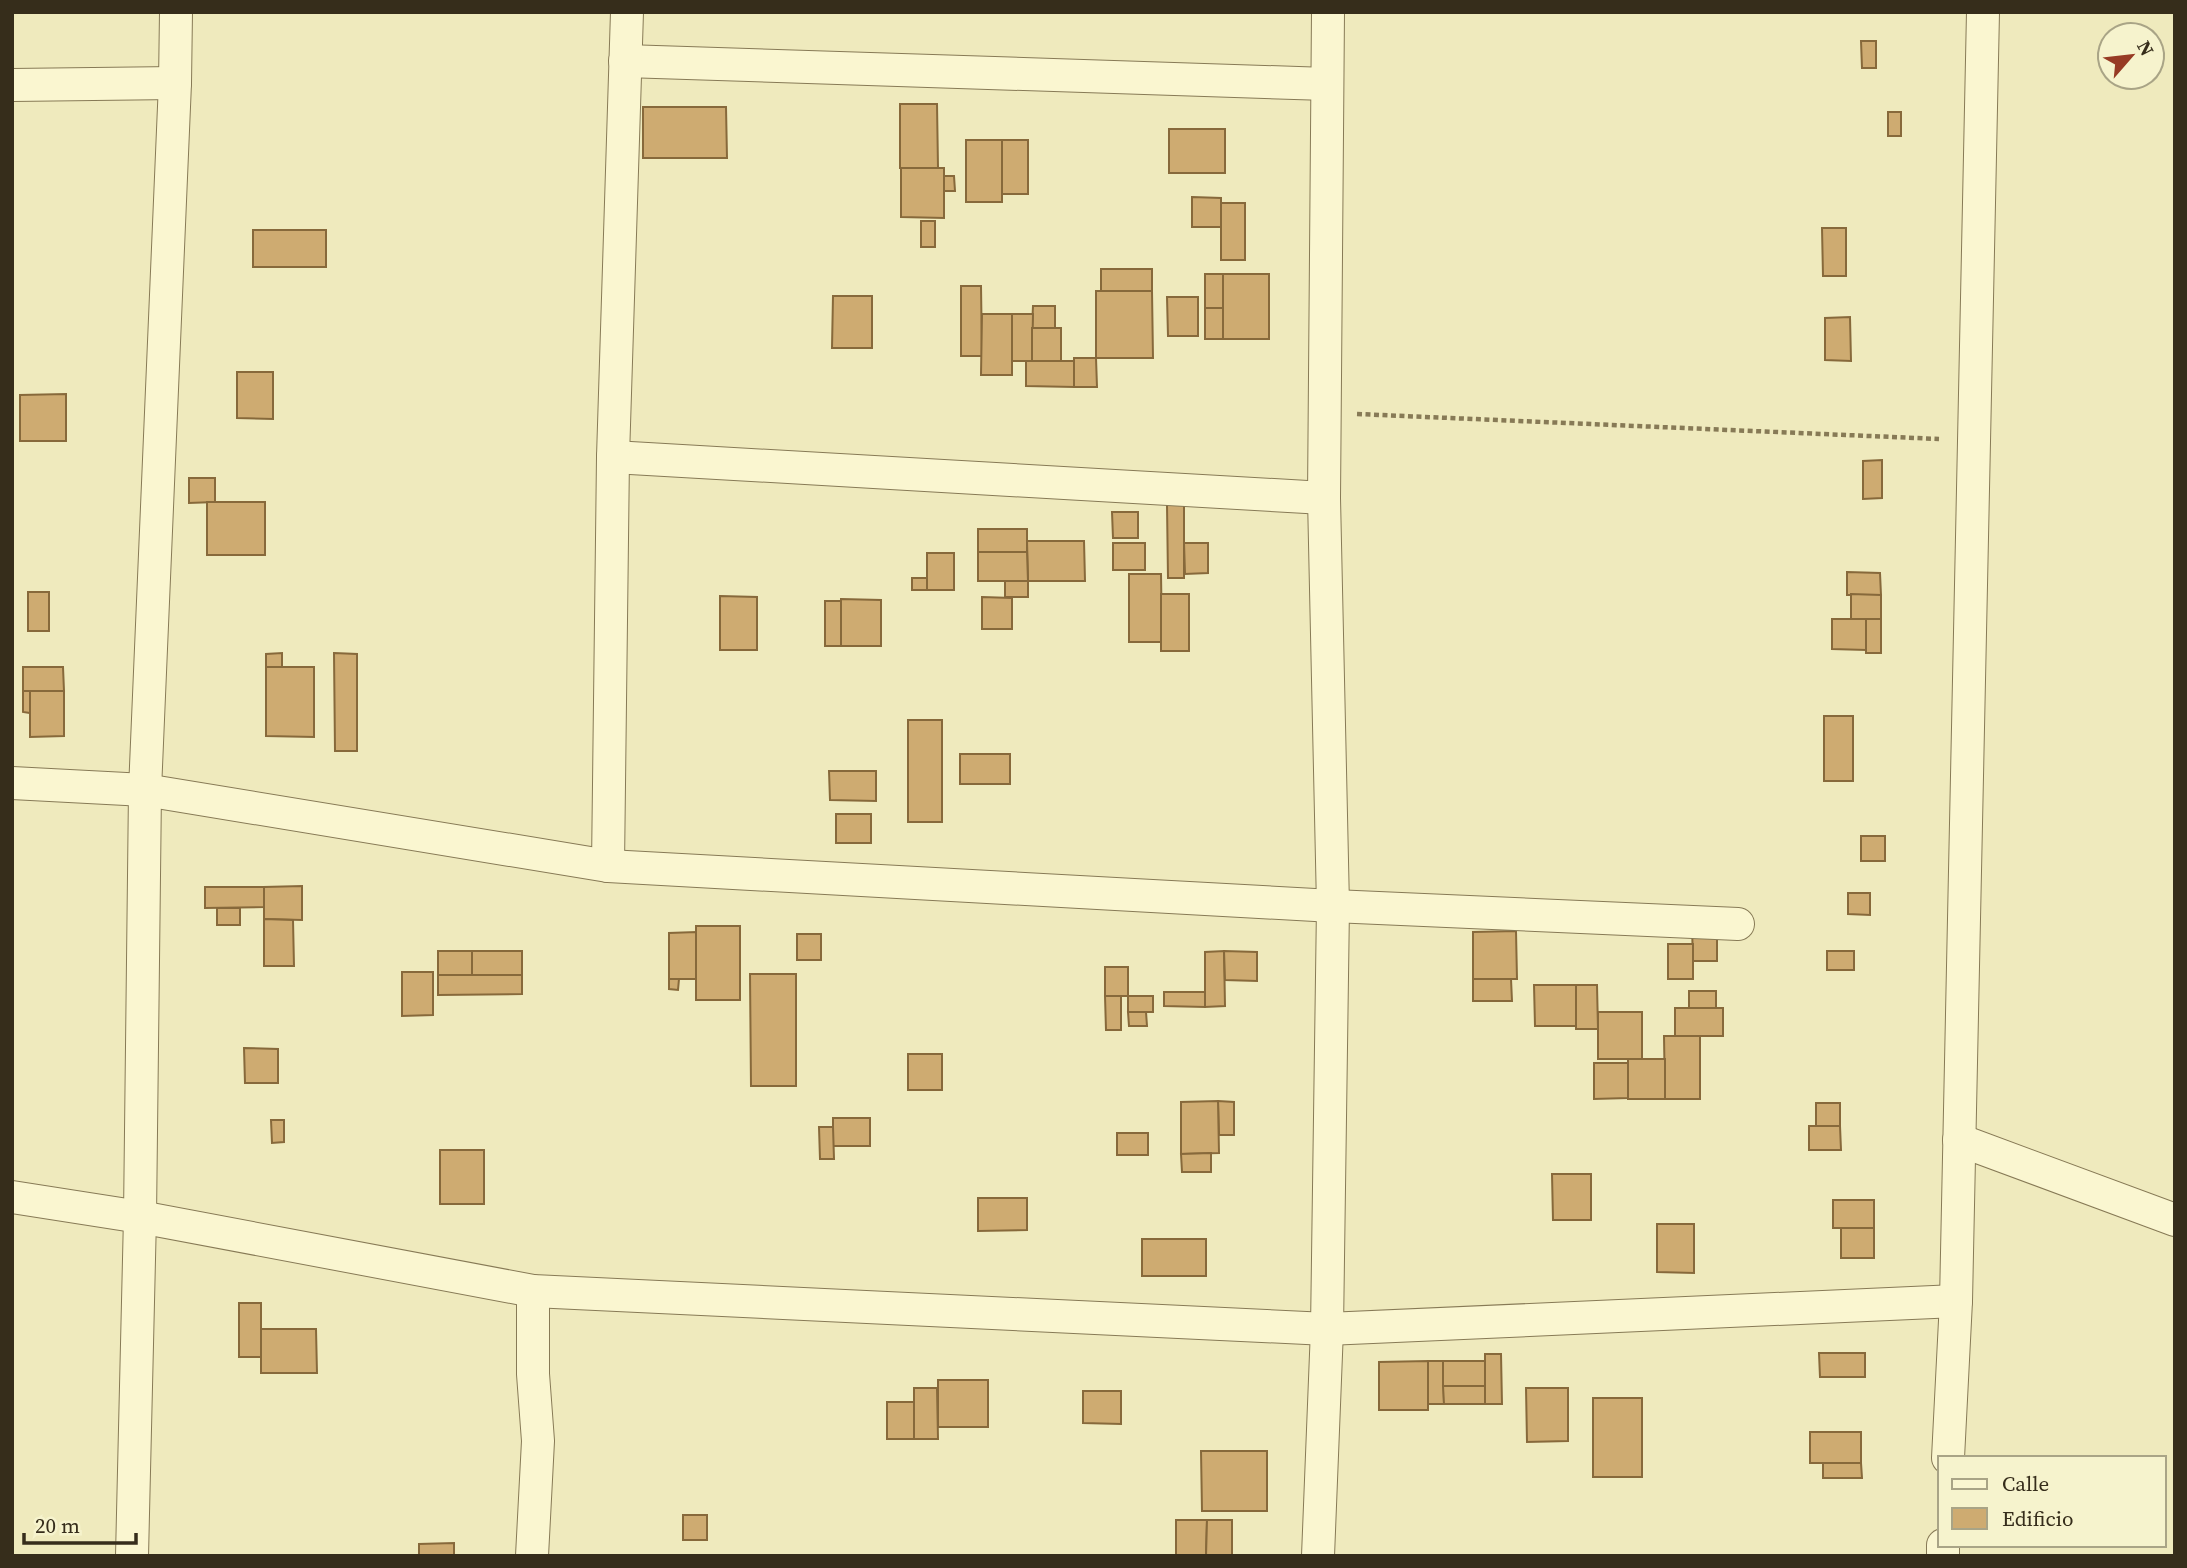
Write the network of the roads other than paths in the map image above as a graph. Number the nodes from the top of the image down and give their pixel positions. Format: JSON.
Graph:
{"nodes":[{"id":1,"x":176,"y":12,"type":"edge"},
{"id":2,"x":627,"y":12,"type":"edge"},
{"id":3,"x":1328,"y":12,"type":"edge"},
{"id":4,"x":1983,"y":12,"type":"edge"},
{"id":5,"x":625,"y":61,"type":"junction"},
{"id":6,"x":175,"y":83,"type":"junction"},
{"id":7,"x":1328,"y":84,"type":"junction"},
{"id":8,"x":12,"y":85,"type":"edge"},
{"id":9,"x":613,"y":457,"type":"junction"},
{"id":10,"x":1324,"y":498,"type":"junction"},
{"id":11,"x":12,"y":783,"type":"edge"},
{"id":12,"x":145,"y":790,"type":"junction"},
{"id":13,"x":608,"y":866,"type":"junction"},
{"id":14,"x":1333,"y":906,"type":"junction"},
{"id":15,"x":1738,"y":924,"type":"dead end"},
{"id":16,"x":1959,"y":1140,"type":"junction"},
{"id":17,"x":12,"y":1197,"type":"edge"},
{"id":18,"x":140,"y":1217,"type":"junction"},
{"id":19,"x":2175,"y":1220,"type":"edge"},
{"id":20,"x":533,"y":1291,"type":"junction"},
{"id":21,"x":1956,"y":1301,"type":"junction"},
{"id":22,"x":1327,"y":1329,"type":"junction"},
{"id":23,"x":1948,"y":1456,"type":"edge"},
{"id":24,"x":132,"y":1556,"type":"edge"},
{"id":25,"x":532,"y":1556,"type":"edge"},
{"id":26,"x":1318,"y":1556,"type":"edge"}],
"edges":[{"from":1,"to":6,"type":"street"},
{"from":2,"to":5,"type":"street"},
{"from":3,"to":7,"type":"street"},
{"from":4,"to":16,"type":"street"},
{"from":5,"to":7,"type":"street"},
{"from":5,"to":9,"type":"street"},
{"from":6,"to":8,"type":"street"},
{"from":6,"to":12,"type":"street"},
{"from":7,"to":10,"type":"street"},
{"from":9,"to":10,"type":"street"},
{"from":9,"to":13,"type":"street"},
{"from":10,"to":14,"type":"street"},
{"from":11,"to":12,"type":"street"},
{"from":12,"to":13,"type":"street"},
{"from":12,"to":18,"type":"street"},
{"from":13,"to":14,"type":"street"},
{"from":14,"to":15,"type":"street"},
{"from":14,"to":22,"type":"street"},
{"from":16,"to":19,"type":"street"},
{"from":16,"to":21,"type":"street"},
{"from":17,"to":18,"type":"street"},
{"from":18,"to":20,"type":"street"},
{"from":18,"to":24,"type":"street"},
{"from":20,"to":22,"type":"street"},
{"from":20,"to":25,"type":"street"},
{"from":21,"to":22,"type":"street"},
{"from":21,"to":23,"type":"street"},
{"from":22,"to":26,"type":"street"}]}
